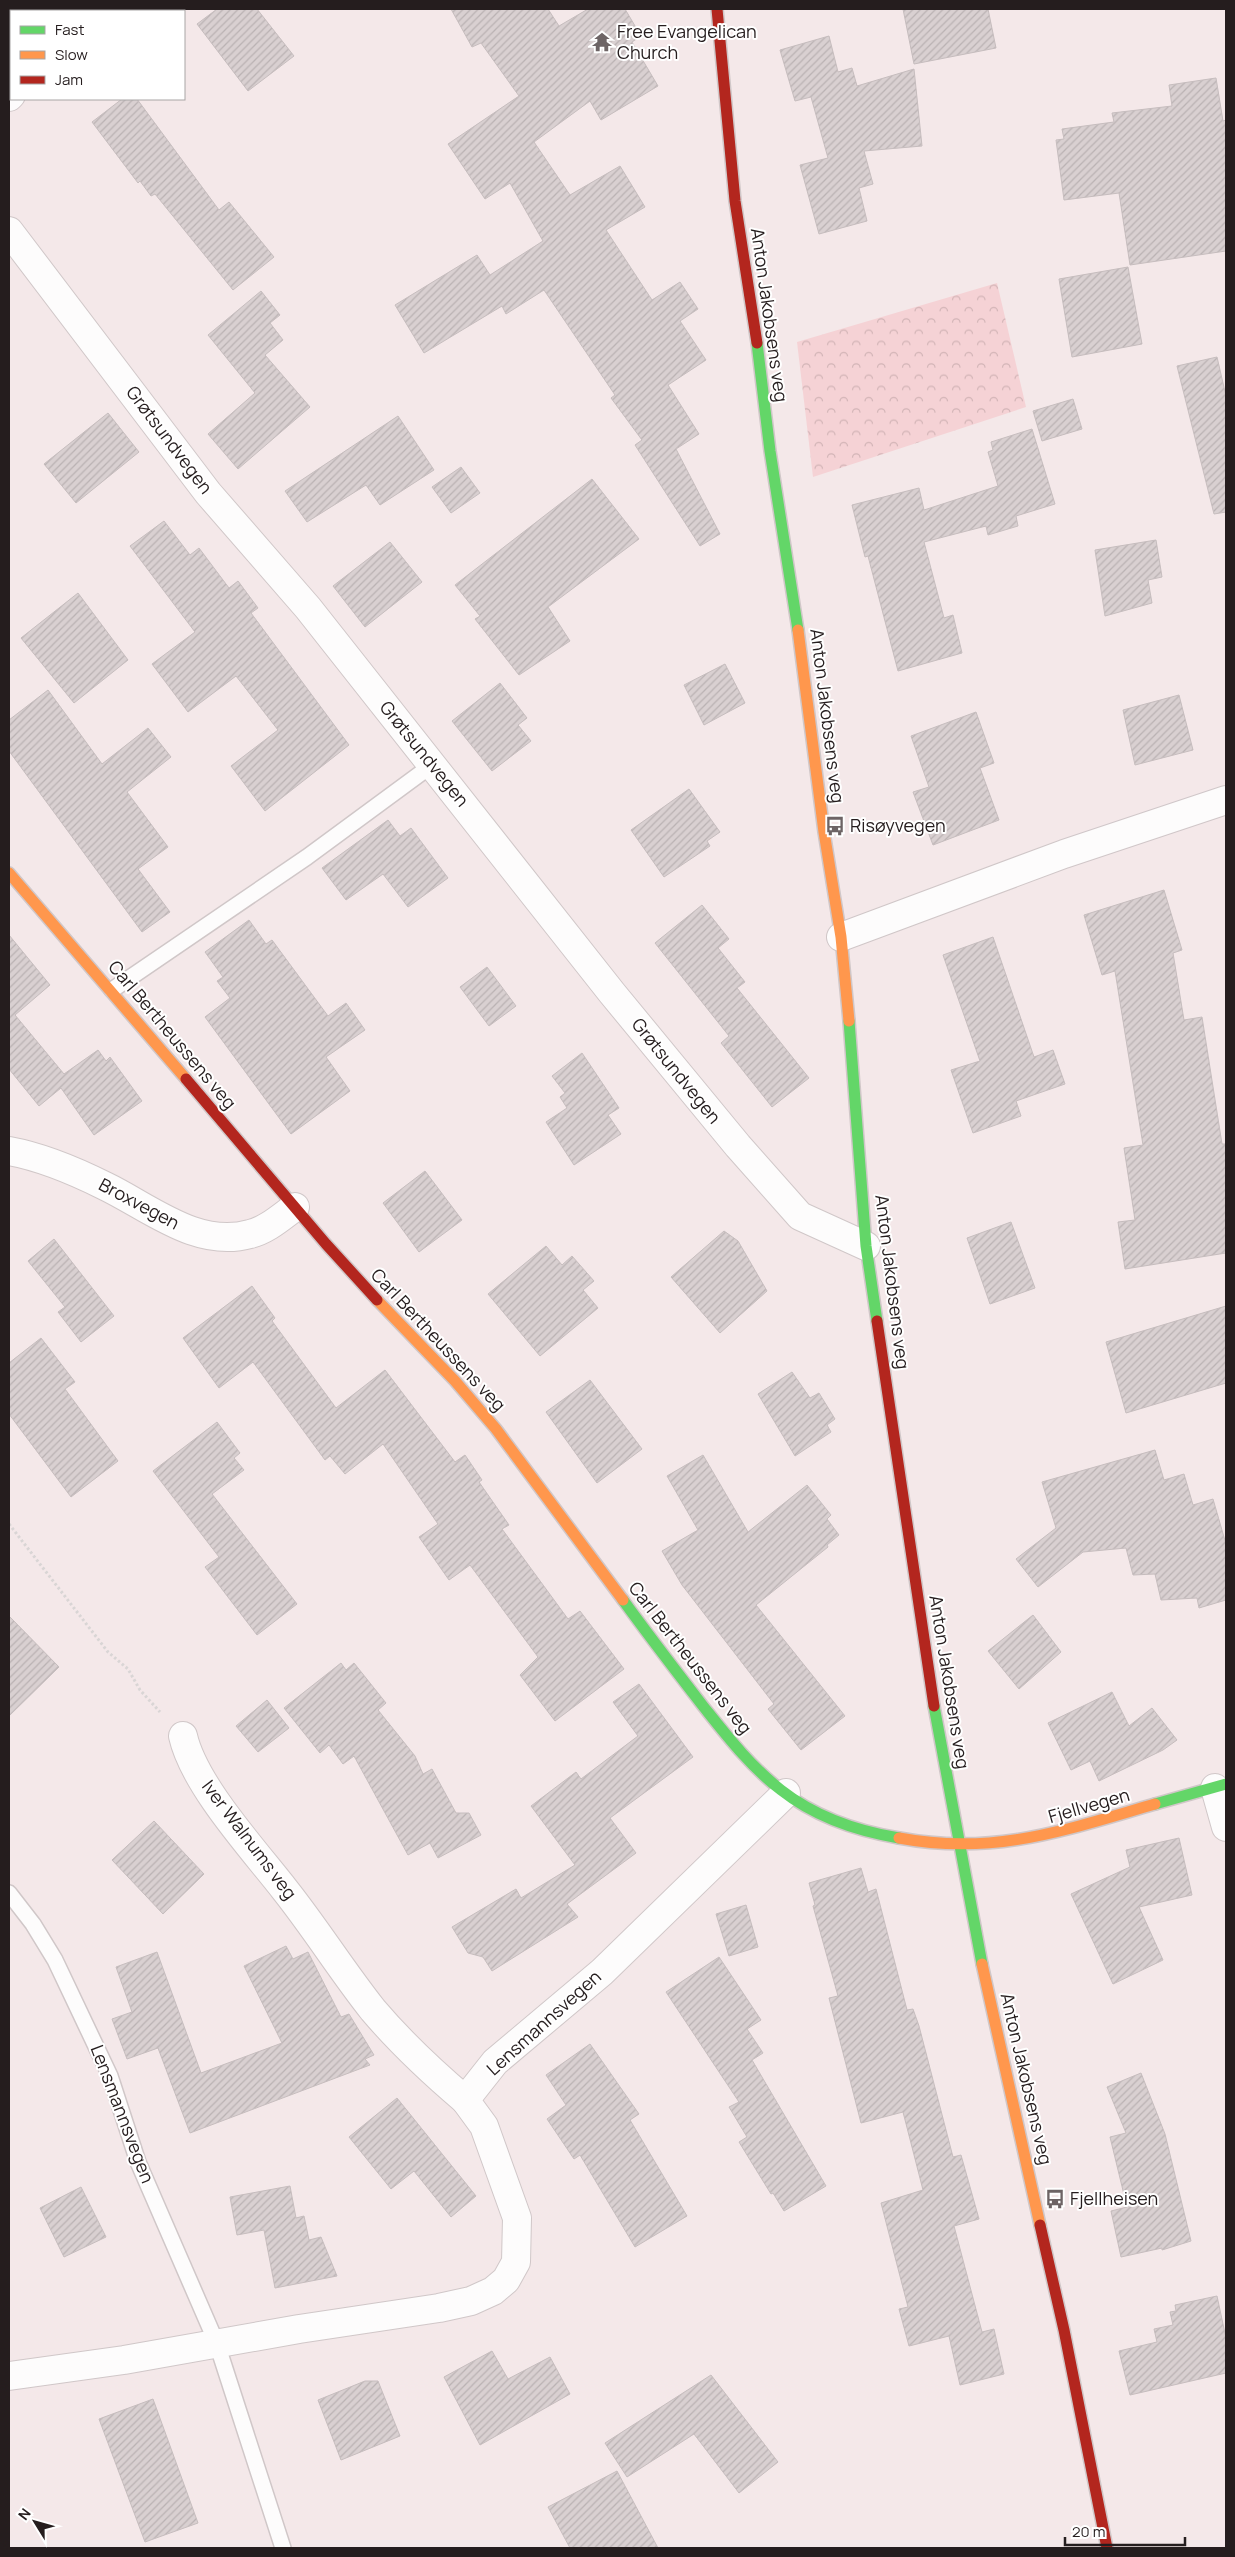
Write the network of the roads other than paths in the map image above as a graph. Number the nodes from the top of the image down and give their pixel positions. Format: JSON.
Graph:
{"nodes":[{"id":1,"x":717,"y":9,"type":"edge"},
{"id":2,"x":9,"y":231,"type":"edge"},
{"id":3,"x":432,"y":765,"type":"junction"},
{"id":4,"x":1226,"y":800,"type":"edge"},
{"id":5,"x":9,"y":873,"type":"edge"},
{"id":6,"x":840,"y":937,"type":"junction"},
{"id":7,"x":112,"y":990,"type":"junction"},
{"id":8,"x":9,"y":1151,"type":"edge"},
{"id":9,"x":296,"y":1207,"type":"junction"},
{"id":10,"x":866,"y":1246,"type":"junction"},
{"id":11,"x":183,"y":1736,"type":"road end"},
{"id":12,"x":1220,"y":1786,"type":"edge"},
{"id":13,"x":786,"y":1793,"type":"junction"},
{"id":14,"x":1226,"y":1827,"type":"edge"},
{"id":15,"x":959,"y":1844,"type":"junction"},
{"id":16,"x":9,"y":1893,"type":"edge"},
{"id":17,"x":465,"y":2100,"type":"junction"},
{"id":18,"x":217,"y":2344,"type":"junction"},
{"id":19,"x":9,"y":2376,"type":"edge"},
{"id":20,"x":283,"y":2548,"type":"edge"},
{"id":21,"x":1107,"y":2548,"type":"edge"}],
"edges":[{"from":1,"to":6,"type":"street","name":"Anton Jakobsens veg"},
{"from":2,"to":3,"type":"street","name":"Grøtsundvegen"},
{"from":3,"to":7,"type":"lane"},
{"from":3,"to":10,"type":"street","name":"Grøtsundvegen"},
{"from":4,"to":6,"type":"street"},
{"from":5,"to":7,"type":"street","name":"Carl Bertheussens veg"},
{"from":6,"to":10,"type":"street","name":"Anton Jakobsens veg"},
{"from":7,"to":9,"type":"street","name":"Carl Bertheussens veg"},
{"from":8,"to":9,"type":"street","name":"Broxvegen"},
{"from":9,"to":13,"type":"street","name":"Carl Bertheussens veg"},
{"from":10,"to":15,"type":"street","name":"Anton Jakobsens veg"},
{"from":11,"to":17,"type":"street","name":"Iver Walnums veg"},
{"from":12,"to":14,"type":"street"},
{"from":12,"to":15,"type":"street","name":"Fjellvegen"},
{"from":13,"to":15,"type":"street","name":"Carl Bertheussens veg"},
{"from":13,"to":17,"type":"street","name":"Lensmannsvegen"},
{"from":15,"to":21,"type":"street","name":"Anton Jakobsens veg"},
{"from":16,"to":18,"type":"lane","name":"Lensmannsvegen"},
{"from":17,"to":18,"type":"street"},
{"from":18,"to":19,"type":"street"},
{"from":18,"to":20,"type":"lane","name":"Lensmannsvegen"}]}
